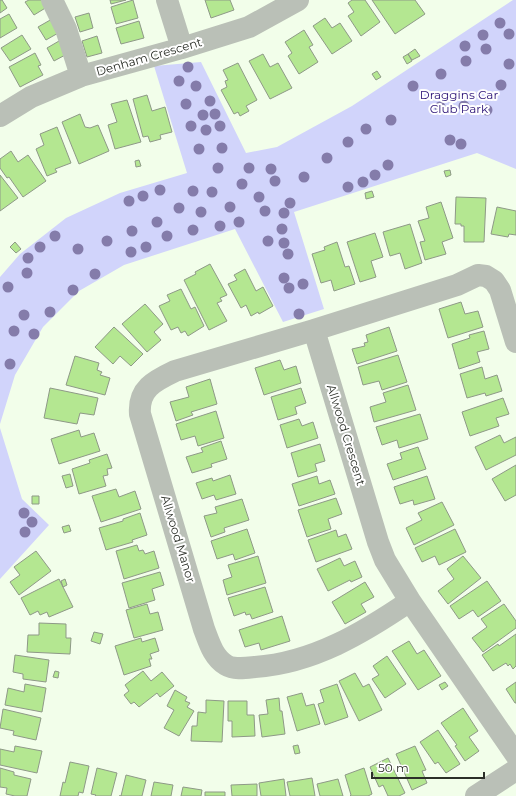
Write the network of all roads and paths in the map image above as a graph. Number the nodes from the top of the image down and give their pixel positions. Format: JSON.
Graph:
{"nodes":[{"id":1,"x":52,"y":0,"type":"edge"},
{"id":2,"x":166,"y":0,"type":"edge"},
{"id":3,"x":293,"y":1,"type":"edge"},
{"id":4,"x":182,"y":48,"type":"junction"},
{"id":5,"x":81,"y":76,"type":"junction"},
{"id":6,"x":1,"y":112,"type":"edge"},
{"id":7,"x":314,"y":330,"type":"junction"},
{"id":8,"x":516,"y":342,"type":"edge"},
{"id":9,"x":410,"y":601,"type":"junction"},
{"id":10,"x":516,"y":755,"type":"edge"},
{"id":11,"x":516,"y":770,"type":"edge"},
{"id":12,"x":476,"y":796,"type":"edge"}],
"edges":[{"from":1,"to":5,"type":"street"},
{"from":2,"to":4,"type":"street"},
{"from":3,"to":4,"type":"street","name":"Denham Crescent"},
{"from":4,"to":5,"type":"street","name":"Denham Crescent"},
{"from":5,"to":6,"type":"street","name":"Denham Crescent"},
{"from":7,"to":8,"type":"street"},
{"from":7,"to":9,"type":"street","name":"Allwood Crescent"},
{"from":7,"to":9,"type":"street","name":"Allwood Manor"},
{"from":9,"to":10,"type":"street","name":"Allwood Crescent"},
{"from":11,"to":12,"type":"street"}]}
